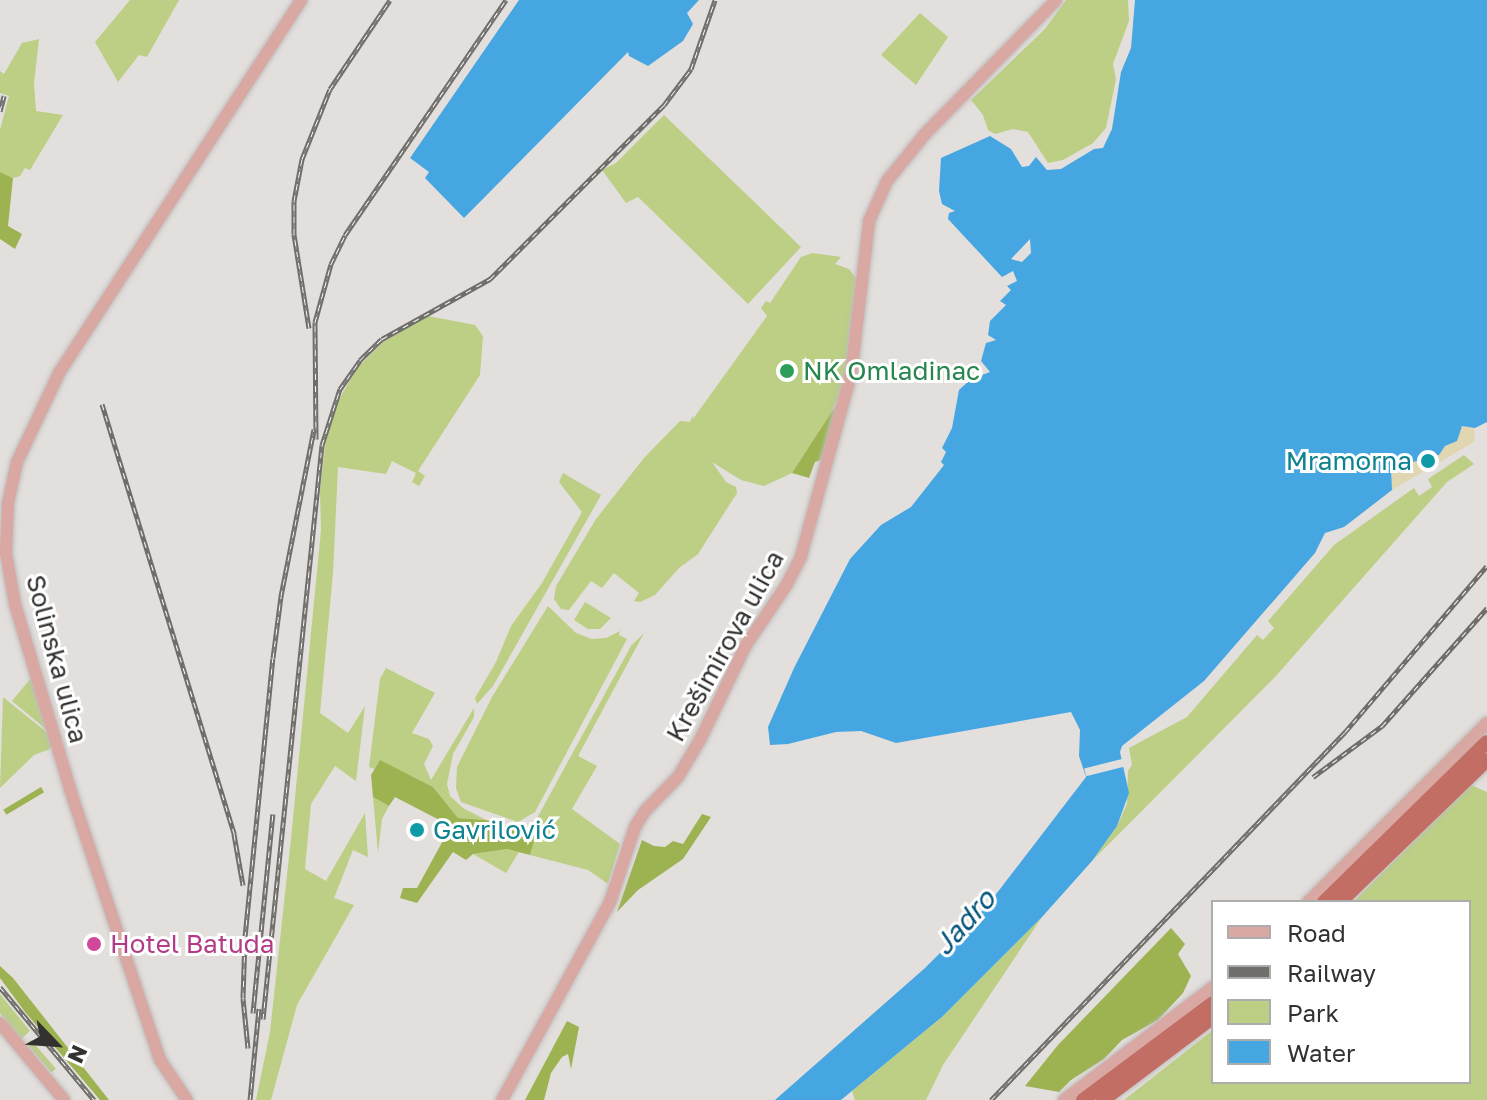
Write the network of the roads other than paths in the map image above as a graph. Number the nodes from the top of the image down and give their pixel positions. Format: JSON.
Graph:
{"nodes":[{"id":1,"x":301,"y":0,"type":"edge"},
{"id":2,"x":1056,"y":0,"type":"edge"},
{"id":3,"x":1487,"y":723,"type":"edge"},
{"id":4,"x":1487,"y":742,"type":"edge"},
{"id":5,"x":1487,"y":760,"type":"edge"},
{"id":6,"x":1310,"y":900,"type":"edge"},
{"id":7,"x":1326,"y":900,"type":"edge"},
{"id":8,"x":1342,"y":900,"type":"edge"},
{"id":9,"x":1211,"y":989,"type":"edge"},
{"id":10,"x":1211,"y":1004,"type":"edge"},
{"id":11,"x":1211,"y":1019,"type":"edge"},
{"id":12,"x":0,"y":1023,"type":"edge"},
{"id":13,"x":64,"y":1100,"type":"edge"},
{"id":14,"x":187,"y":1100,"type":"edge"},
{"id":15,"x":502,"y":1100,"type":"edge"},
{"id":16,"x":1064,"y":1100,"type":"edge"},
{"id":17,"x":1083,"y":1100,"type":"edge"},
{"id":18,"x":1103,"y":1100,"type":"edge"}],
"edges":[{"from":1,"to":14,"type":"main road","name":"Solinska ulica"},
{"from":2,"to":15,"type":"main road","name":"Krešimirova ulica"},
{"from":3,"to":6,"type":"main road"},
{"from":4,"to":7,"type":"highway"},
{"from":5,"to":8,"type":"highway"},
{"from":9,"to":16,"type":"main road"},
{"from":10,"to":17,"type":"highway"},
{"from":11,"to":18,"type":"highway"},
{"from":12,"to":13,"type":"main road"}]}
